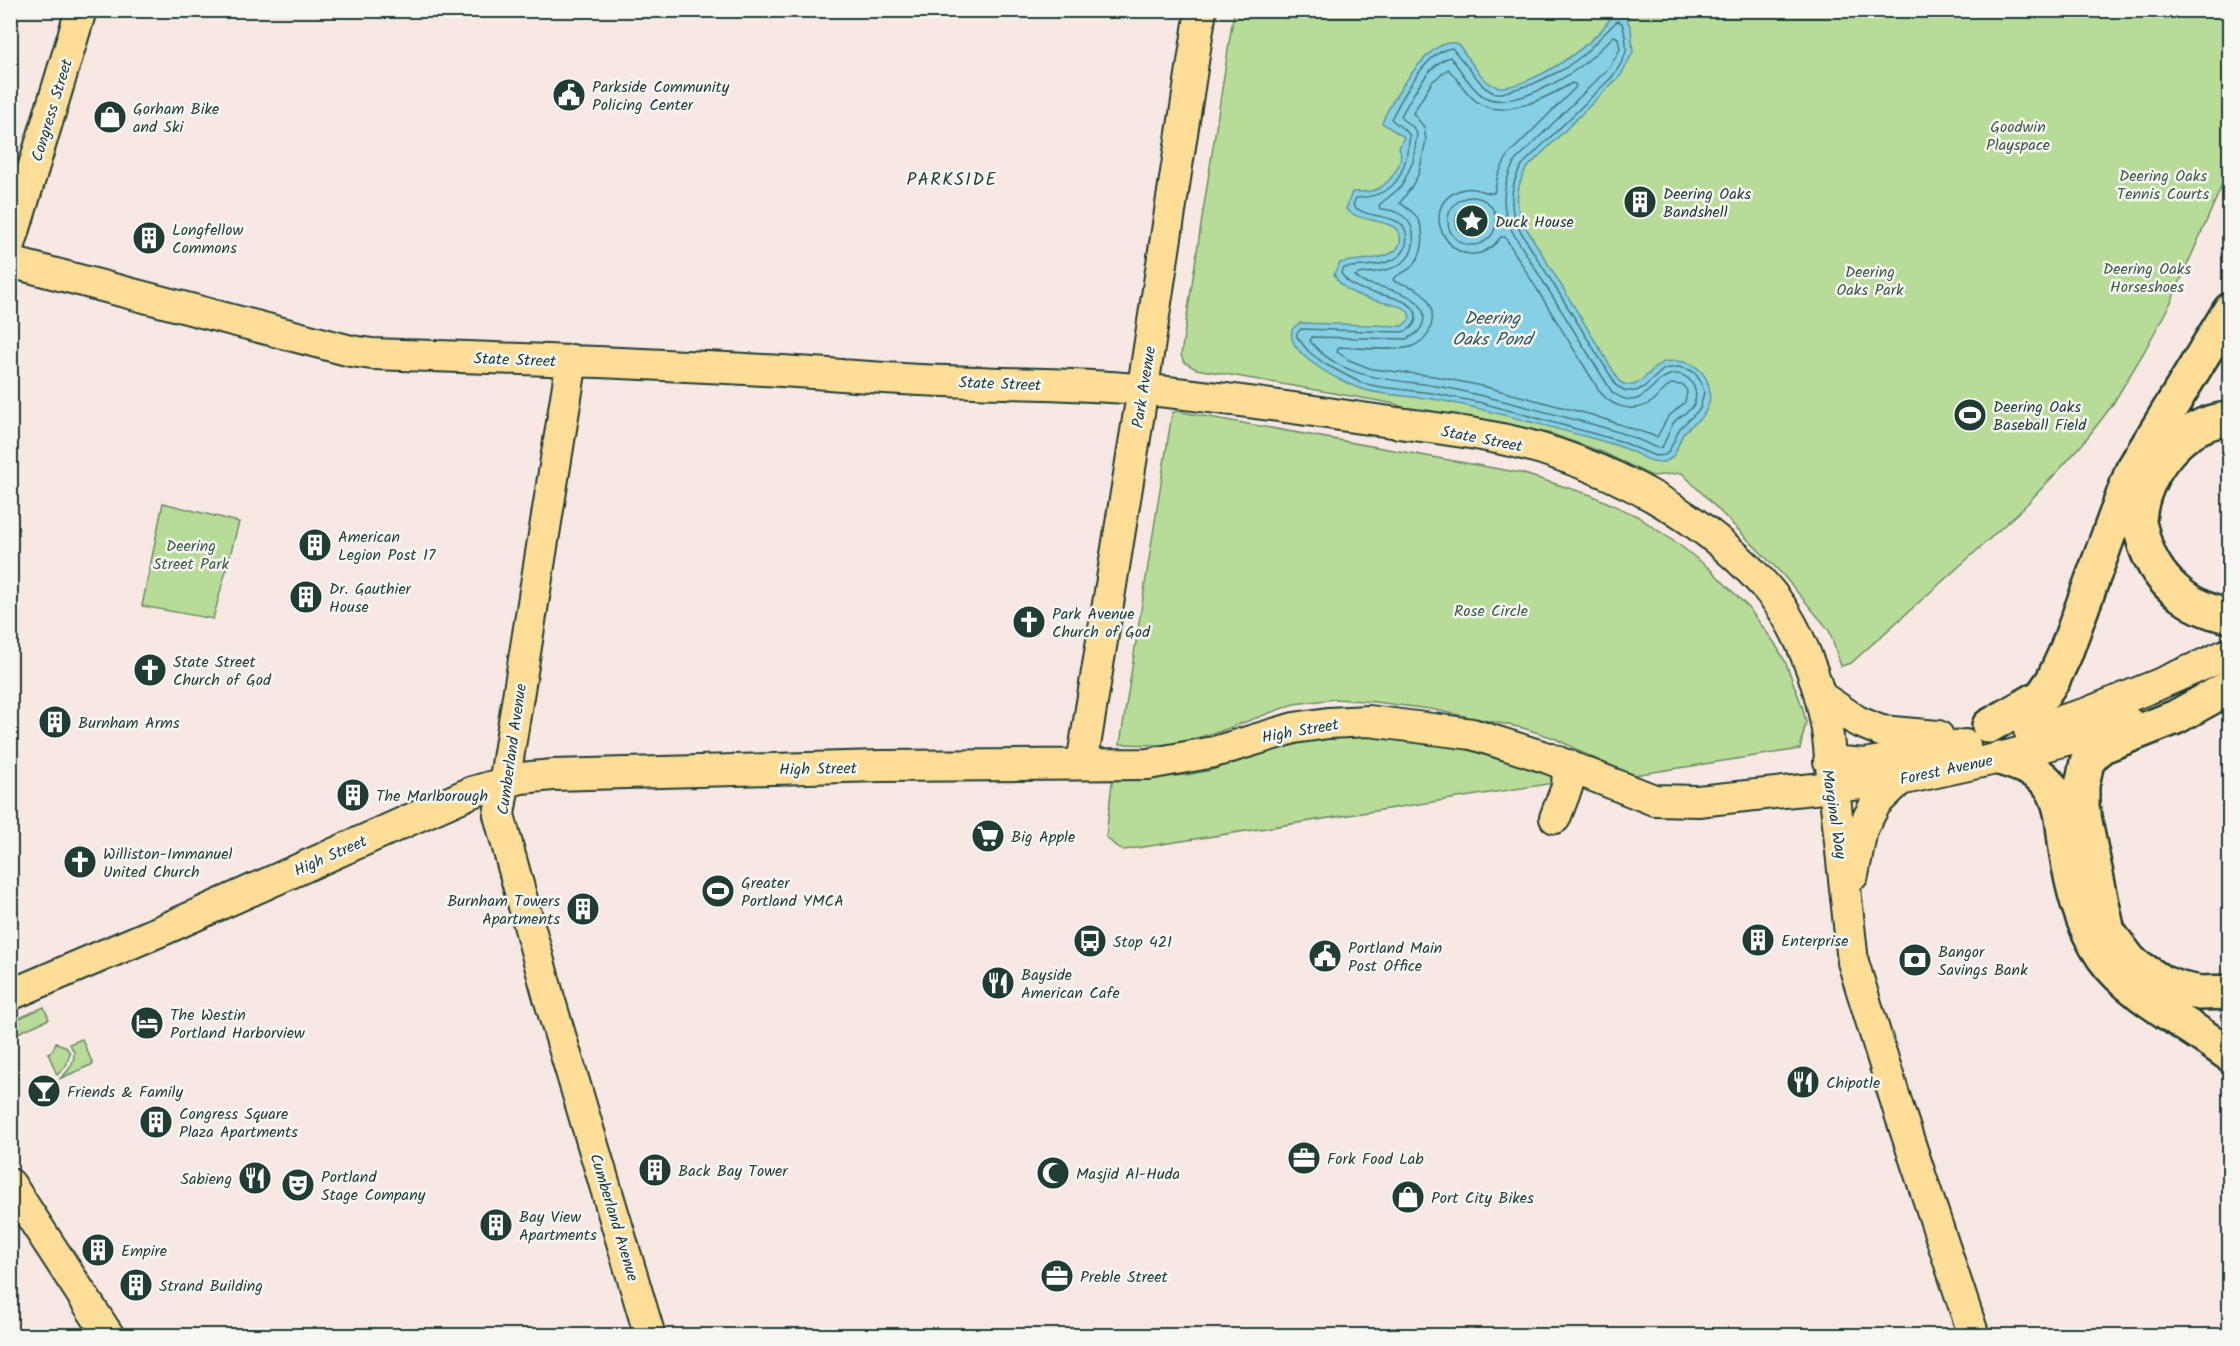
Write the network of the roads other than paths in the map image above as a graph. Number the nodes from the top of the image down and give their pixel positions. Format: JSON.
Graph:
{"nodes":[{"id":1,"x":81,"y":10,"type":"edge"},
{"id":2,"x":1202,"y":10,"type":"edge"},
{"id":3,"x":10,"y":245,"type":"edge"},
{"id":4,"x":10,"y":262,"type":"edge"},
{"id":5,"x":2229,"y":310,"type":"edge"},
{"id":6,"x":572,"y":360,"type":"junction"},
{"id":7,"x":1143,"y":389,"type":"junction"},
{"id":8,"x":2229,"y":419,"type":"edge"},
{"id":9,"x":2229,"y":616,"type":"edge"},
{"id":10,"x":2229,"y":652,"type":"edge"},
{"id":11,"x":2229,"y":688,"type":"edge"},
{"id":12,"x":1820,"y":696,"type":"junction"},
{"id":13,"x":1989,"y":726,"type":"junction"},
{"id":14,"x":1938,"y":736,"type":"junction"},
{"id":15,"x":2000,"y":758,"type":"junction"},
{"id":16,"x":1082,"y":764,"type":"junction"},
{"id":17,"x":1568,"y":765,"type":"junction"},
{"id":18,"x":1827,"y":779,"type":"junction"},
{"id":19,"x":1899,"y":780,"type":"junction"},
{"id":20,"x":503,"y":783,"type":"junction"},
{"id":21,"x":1654,"y":800,"type":"joint"},
{"id":22,"x":1555,"y":818,"type":"dead end"},
{"id":23,"x":1848,"y":904,"type":"junction"},
{"id":24,"x":1853,"y":962,"type":"junction"},
{"id":25,"x":2229,"y":992,"type":"edge"},
{"id":26,"x":10,"y":995,"type":"edge"},
{"id":27,"x":2229,"y":1055,"type":"edge"},
{"id":28,"x":10,"y":1184,"type":"edge"},
{"id":29,"x":109,"y":1335,"type":"edge"},
{"id":30,"x":650,"y":1335,"type":"edge"},
{"id":31,"x":1974,"y":1335,"type":"edge"}],
"edges":[{"from":1,"to":3,"type":"main road","name":"Congress Street"},
{"from":2,"to":7,"type":"main road","name":"Park Avenue"},
{"from":4,"to":6,"type":"main road","name":"State Street"},
{"from":5,"to":13,"type":"highway"},
{"from":6,"to":7,"type":"main road","name":"State Street"},
{"from":6,"to":20,"type":"main road","name":"Cumberland Avenue"},
{"from":7,"to":12,"type":"main road","name":"State Street"},
{"from":7,"to":16,"type":"main road","name":"Park Avenue"},
{"from":8,"to":9,"type":"highway"},
{"from":10,"to":13,"type":"main road"},
{"from":10,"to":18,"type":"main road","name":"Forest Avenue"},
{"from":11,"to":15,"type":"main road","name":"Forest Avenue"},
{"from":11,"to":25,"type":"highway"},
{"from":12,"to":14,"type":"main road"},
{"from":12,"to":18,"type":"main road","name":"State Street"},
{"from":13,"to":14,"type":"main road"},
{"from":14,"to":18,"type":"main road"},
{"from":15,"to":19,"type":"main road","name":"Forest Avenue"},
{"from":15,"to":27,"type":"highway"},
{"from":16,"to":17,"type":"main road","name":"High Street"},
{"from":16,"to":20,"type":"main road","name":"High Street"},
{"from":17,"to":21,"type":"main road","name":"High Street"},
{"from":17,"to":22,"type":"main road"},
{"from":18,"to":19,"type":"main road","name":"Forest Avenue"},
{"from":18,"to":21,"type":"main road","name":"Forest Avenue"},
{"from":18,"to":23,"type":"main road","name":"Marginal Way"},
{"from":18,"to":24,"type":"main road","name":"Marginal Way"},
{"from":19,"to":23,"type":"main road"},
{"from":20,"to":26,"type":"main road","name":"High Street"},
{"from":20,"to":30,"type":"main road","name":"Cumberland Avenue"},
{"from":23,"to":24,"type":"main road","name":"Marginal Way"},
{"from":24,"to":31,"type":"main road","name":"Marginal Way"},
{"from":28,"to":29,"type":"main road"}]}
